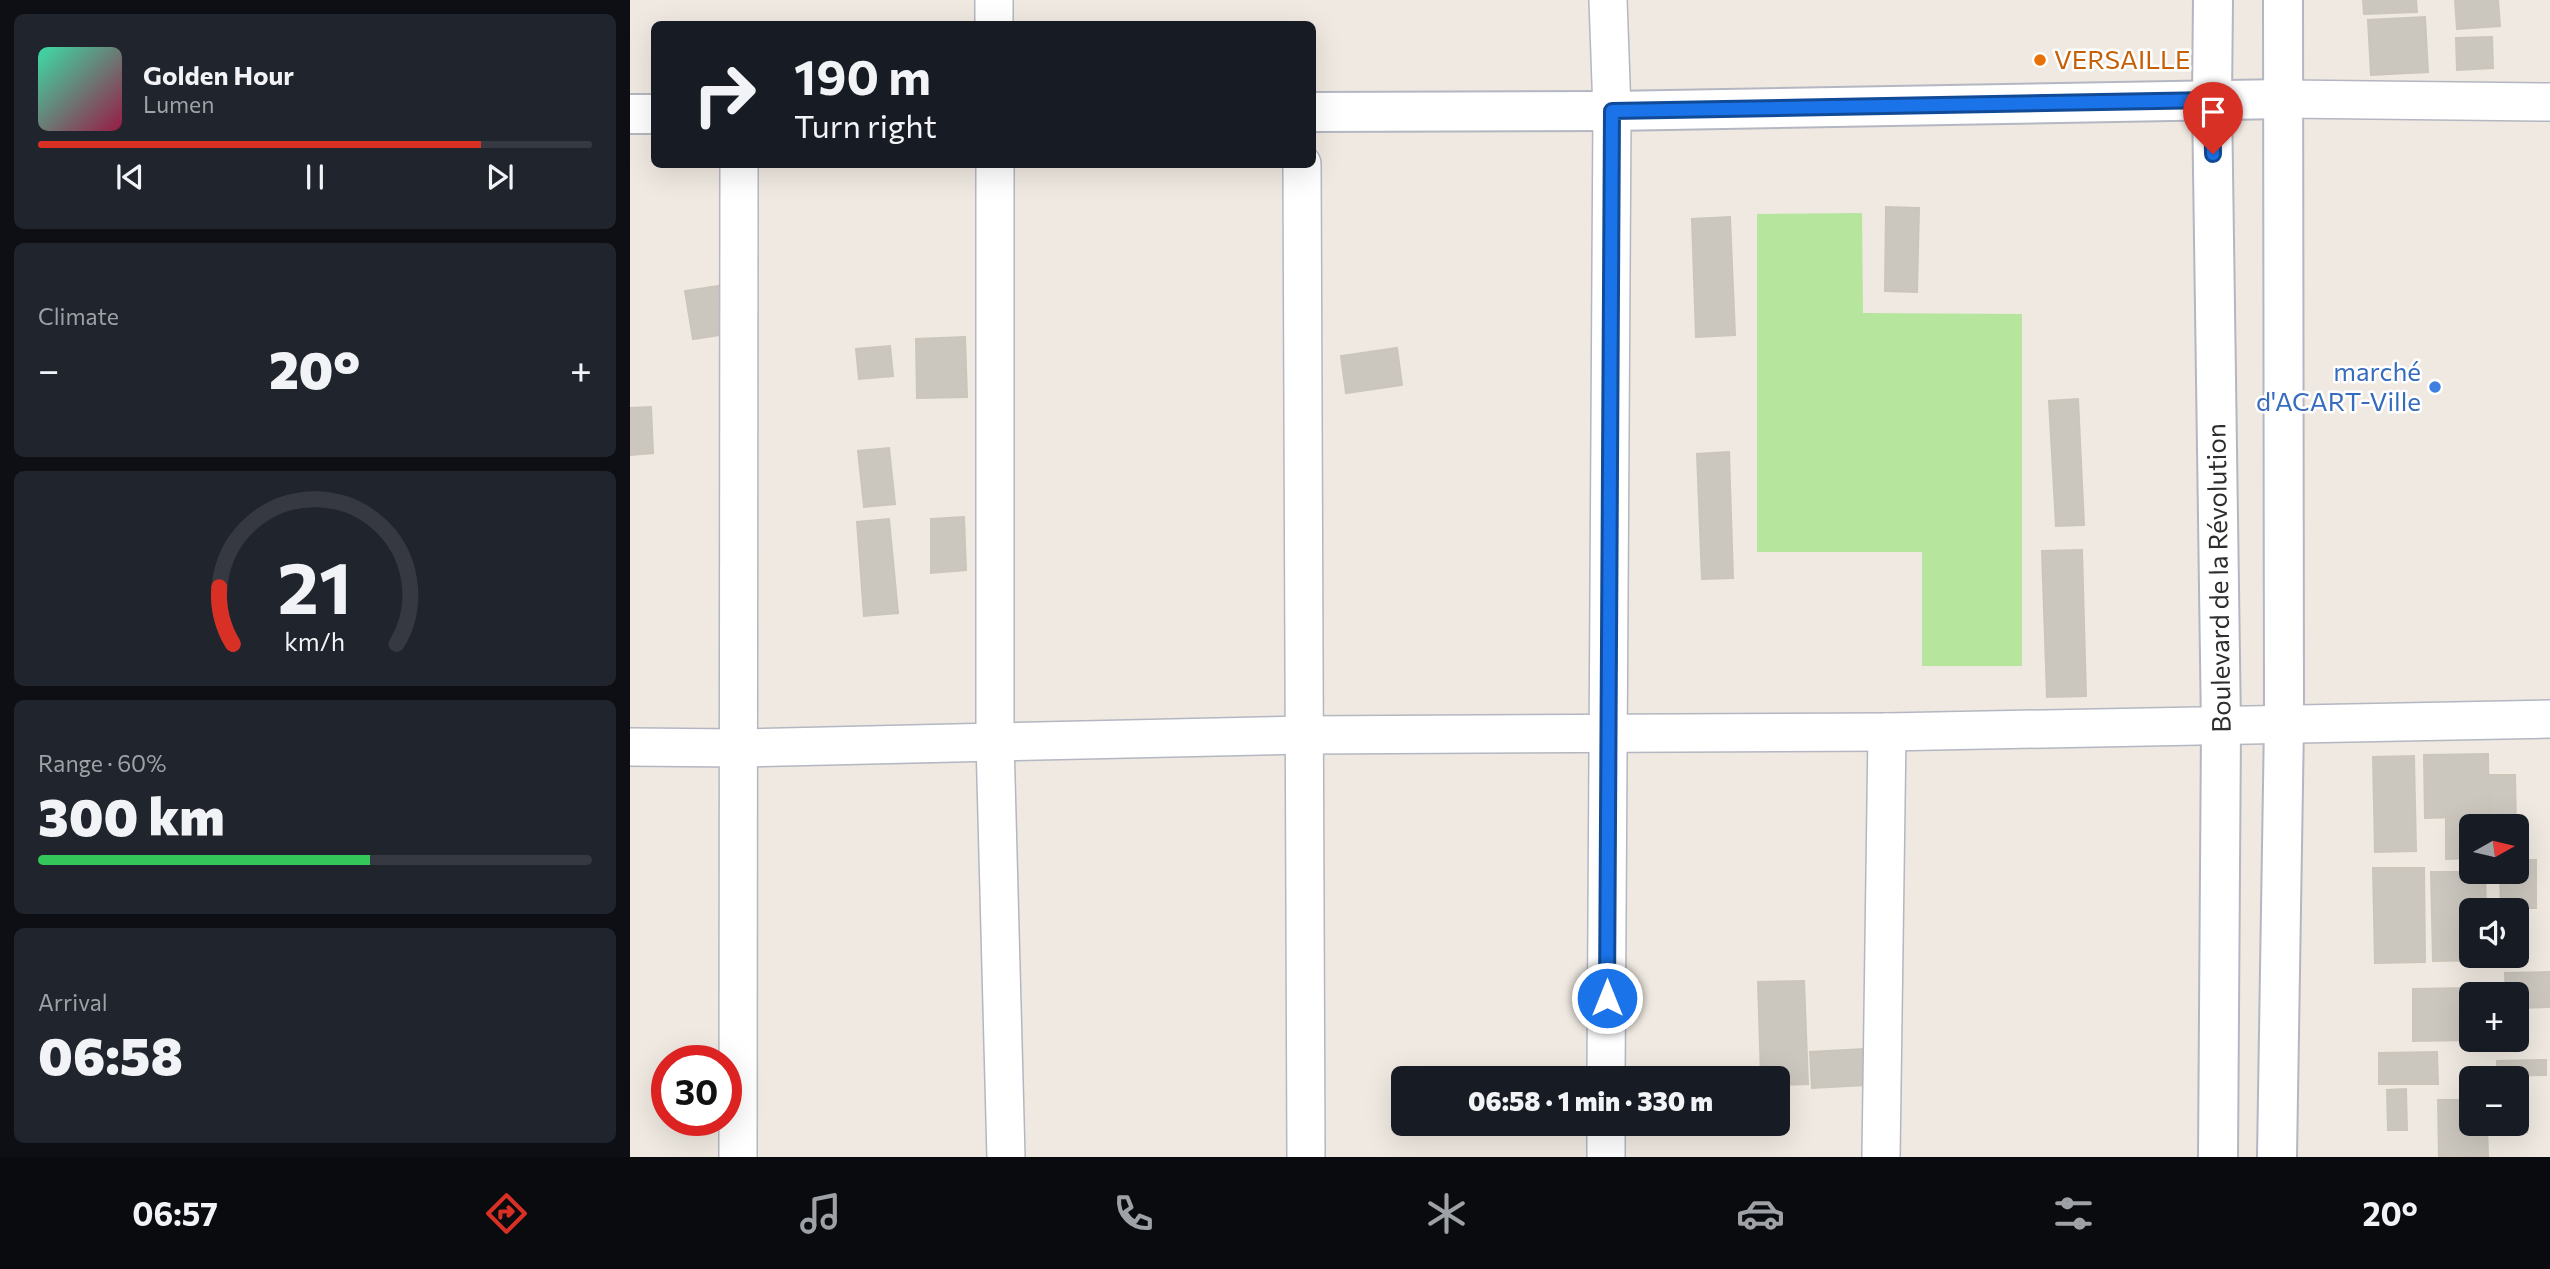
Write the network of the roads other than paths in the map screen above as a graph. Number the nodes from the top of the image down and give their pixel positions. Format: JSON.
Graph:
{"nodes":[{"id":1,"x":994,"y":0,"type":"edge"},
{"id":2,"x":1608,"y":0,"type":"edge"},
{"id":3,"x":2213,"y":0,"type":"edge"},
{"id":4,"x":2283,"y":0,"type":"edge"},
{"id":5,"x":994,"y":21,"type":"edge"},
{"id":6,"x":2283,"y":99,"type":"junction"},
{"id":7,"x":2212,"y":100,"type":"junction"},
{"id":8,"x":2550,"y":102,"type":"edge"},
{"id":9,"x":1612,"y":111,"type":"junction"},
{"id":10,"x":1316,"y":112,"type":"edge"},
{"id":11,"x":630,"y":114,"type":"edge"},
{"id":12,"x":651,"y":114,"type":"edge"},
{"id":13,"x":739,"y":168,"type":"edge"},
{"id":14,"x":995,"y":168,"type":"edge"},
{"id":15,"x":1302,"y":168,"type":"edge"},
{"id":16,"x":2550,"y":719,"type":"edge"},
{"id":17,"x":2284,"y":723,"type":"junction"},
{"id":18,"x":2221,"y":727,"type":"junction"},
{"id":19,"x":1887,"y":732,"type":"junction"},
{"id":20,"x":1608,"y":733,"type":"junction"},
{"id":21,"x":1304,"y":735,"type":"junction"},
{"id":22,"x":995,"y":740,"type":"junction"},
{"id":23,"x":630,"y":747,"type":"edge"},
{"id":24,"x":738,"y":748,"type":"junction"},
{"id":25,"x":1606,"y":1066,"type":"edge"},
{"id":26,"x":1606,"y":1136,"type":"edge"},
{"id":27,"x":738,"y":1157,"type":"edge"},
{"id":28,"x":1006,"y":1157,"type":"edge"},
{"id":29,"x":1306,"y":1157,"type":"edge"},
{"id":30,"x":1606,"y":1157,"type":"edge"},
{"id":31,"x":1881,"y":1157,"type":"edge"},
{"id":32,"x":2218,"y":1157,"type":"edge"},
{"id":33,"x":2277,"y":1157,"type":"edge"}],
"edges":[{"from":1,"to":5,"type":"street"},
{"from":2,"to":9,"type":"street"},
{"from":3,"to":7,"type":"main road","name":"Boulevard de la Révolution"},
{"from":4,"to":6,"type":"main road"},
{"from":6,"to":7,"type":"main road"},
{"from":6,"to":8,"type":"street"},
{"from":6,"to":17,"type":"main road"},
{"from":7,"to":9,"type":"main road"},
{"from":7,"to":18,"type":"main road","name":"Boulevard de la Révolution"},
{"from":9,"to":10,"type":"main road"},
{"from":9,"to":20,"type":"street"},
{"from":11,"to":12,"type":"main road"},
{"from":13,"to":24,"type":"street"},
{"from":14,"to":22,"type":"street"},
{"from":15,"to":21,"type":"street"},
{"from":16,"to":17,"type":"street"},
{"from":17,"to":18,"type":"street"},
{"from":17,"to":33,"type":"main road"},
{"from":18,"to":19,"type":"street"},
{"from":18,"to":32,"type":"main road","name":"Boulevard de la Révolution"},
{"from":19,"to":20,"type":"street"},
{"from":19,"to":31,"type":"street"},
{"from":20,"to":21,"type":"street"},
{"from":20,"to":25,"type":"street"},
{"from":21,"to":22,"type":"street"},
{"from":21,"to":29,"type":"street"},
{"from":22,"to":24,"type":"street"},
{"from":22,"to":28,"type":"street"},
{"from":23,"to":24,"type":"street"},
{"from":24,"to":27,"type":"street"},
{"from":26,"to":30,"type":"street"}]}
